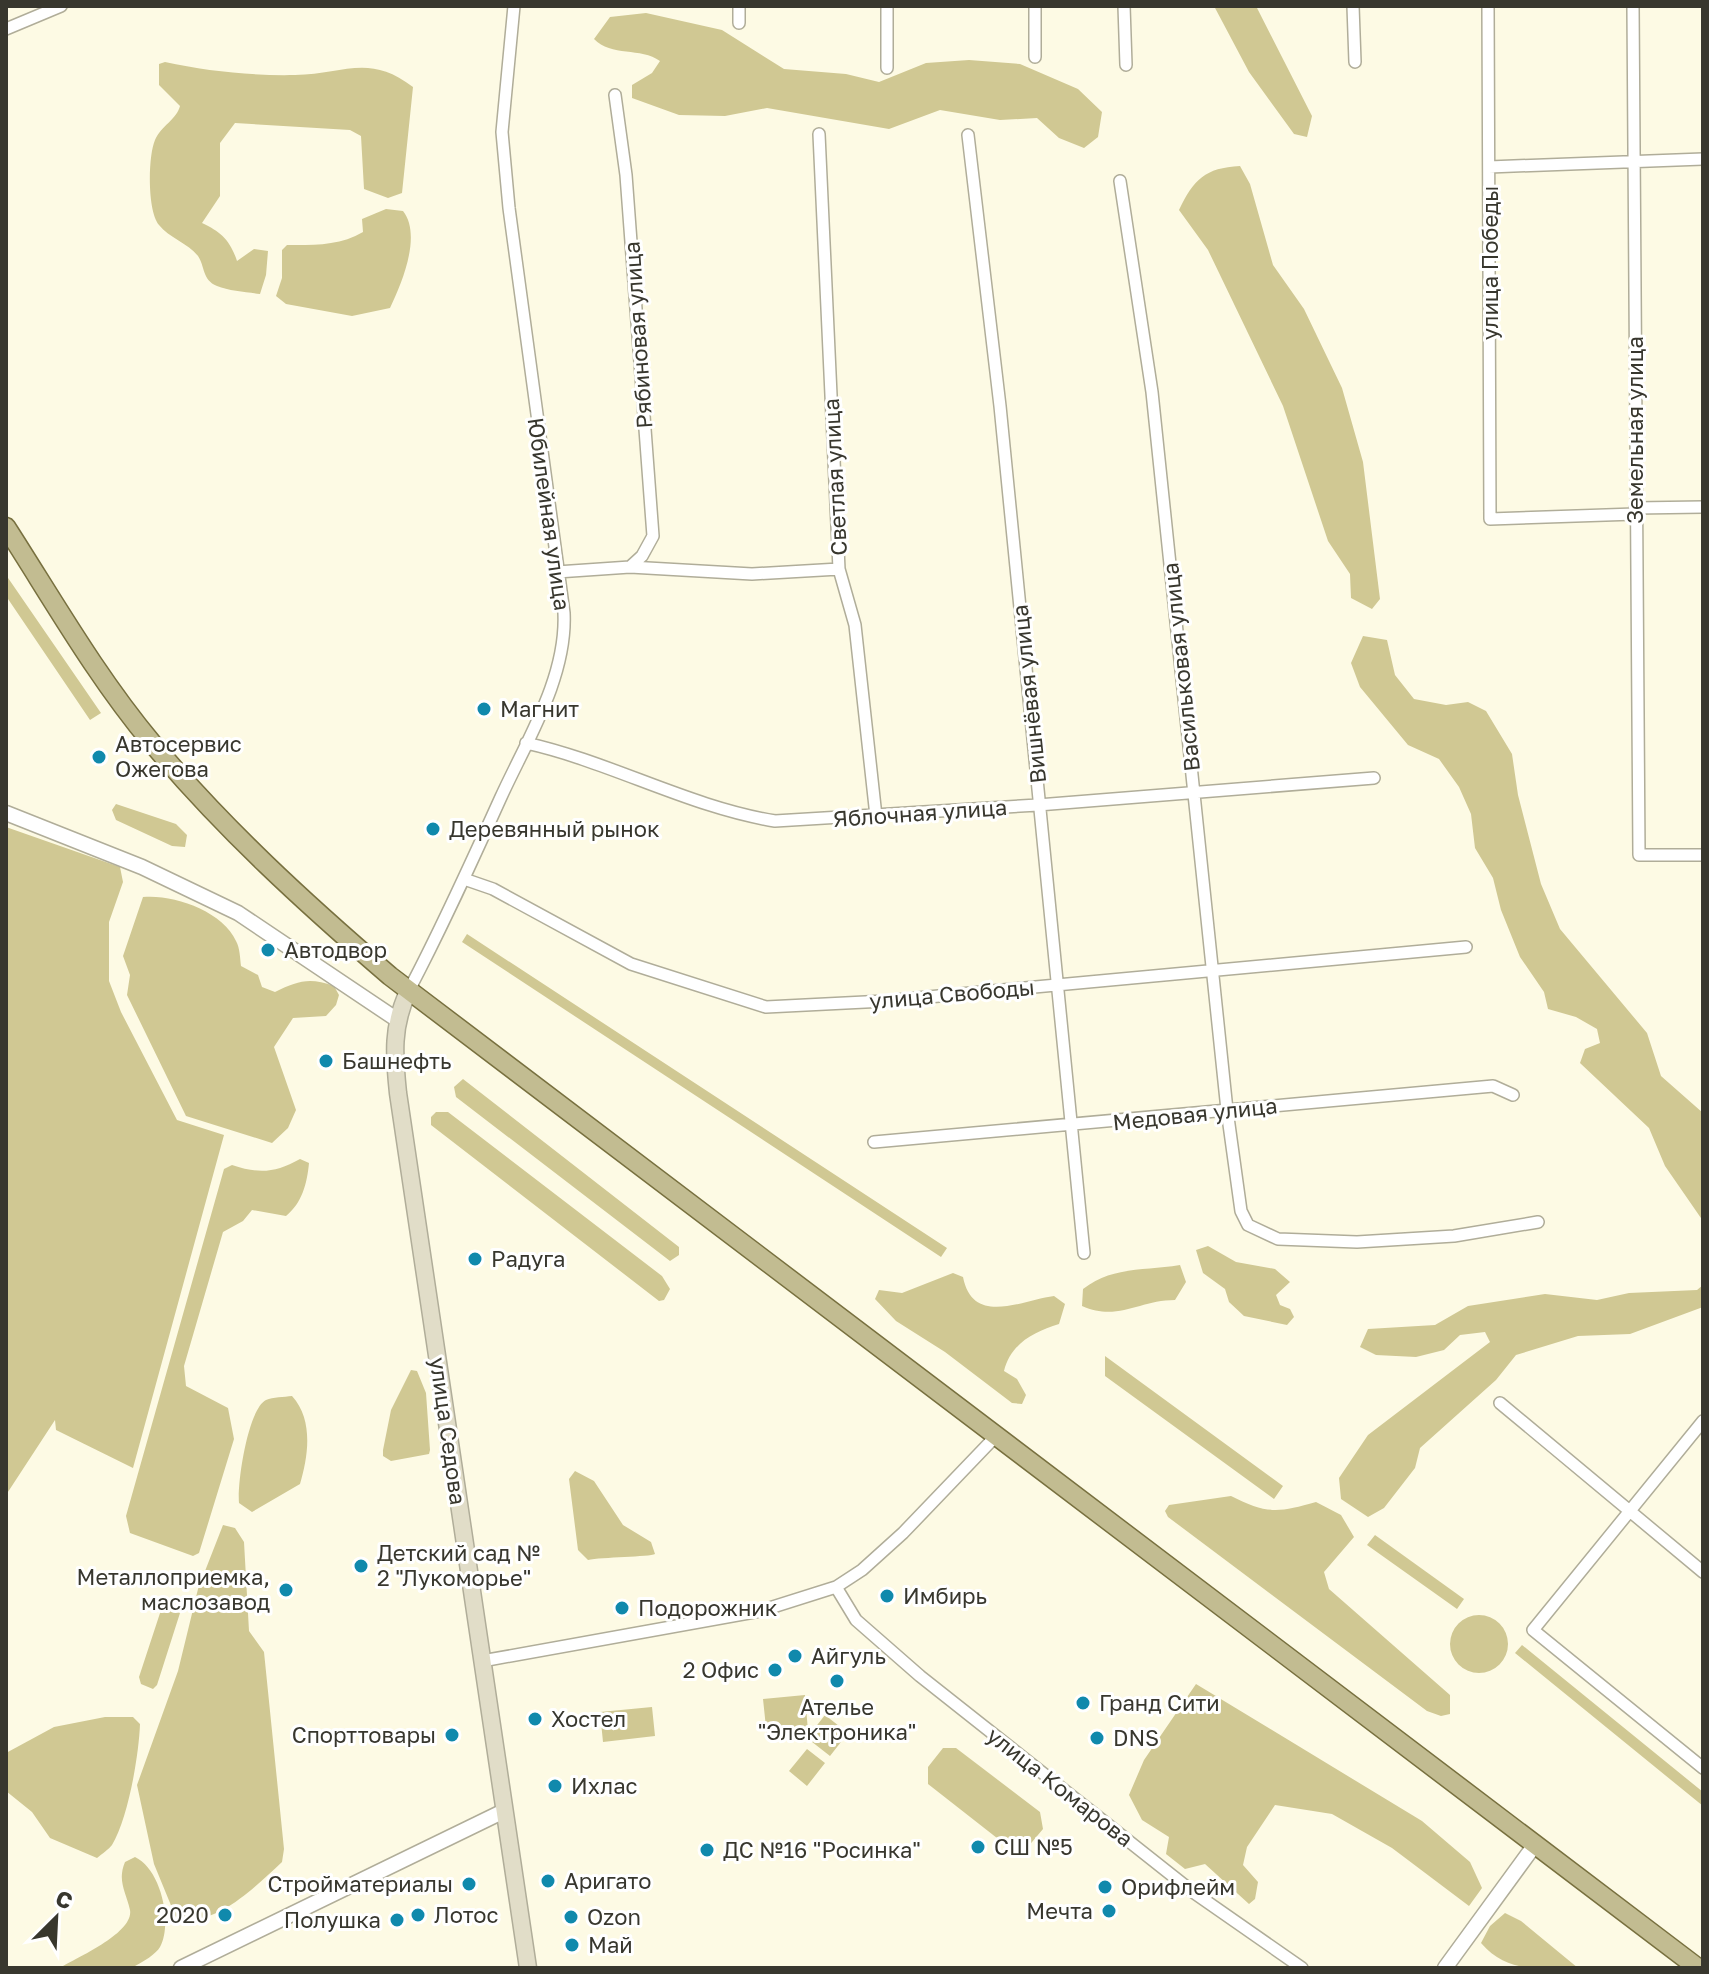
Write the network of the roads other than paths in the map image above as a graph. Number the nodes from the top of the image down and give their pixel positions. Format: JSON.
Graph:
{"nodes":[{"id":1,"x":61,"y":6,"type":"edge"},
{"id":2,"x":514,"y":6,"type":"edge"},
{"id":3,"x":739,"y":6,"type":"edge"},
{"id":4,"x":887,"y":6,"type":"edge"},
{"id":5,"x":1035,"y":6,"type":"edge"},
{"id":6,"x":1124,"y":6,"type":"edge"},
{"id":7,"x":1353,"y":6,"type":"edge"},
{"id":8,"x":1488,"y":6,"type":"edge"},
{"id":9,"x":1633,"y":6,"type":"edge"},
{"id":10,"x":739,"y":23,"type":"dead end"},
{"id":11,"x":6,"y":29,"type":"edge"},
{"id":12,"x":1035,"y":57,"type":"dead end"},
{"id":13,"x":1355,"y":62,"type":"dead end"},
{"id":14,"x":1126,"y":65,"type":"dead end"},
{"id":15,"x":887,"y":68,"type":"dead end"},
{"id":16,"x":615,"y":95,"type":"dead end"},
{"id":17,"x":819,"y":134,"type":"dead end"},
{"id":18,"x":968,"y":135,"type":"dead end"},
{"id":19,"x":1703,"y":159,"type":"edge"},
{"id":20,"x":1633,"y":164,"type":"junction"},
{"id":21,"x":1489,"y":167,"type":"junction"},
{"id":22,"x":1120,"y":181,"type":"dead end"},
{"id":23,"x":1703,"y":507,"type":"edge"},
{"id":24,"x":1635,"y":511,"type":"junction"},
{"id":25,"x":6,"y":527,"type":"edge"},
{"id":26,"x":630,"y":567,"type":"junction"},
{"id":27,"x":839,"y":569,"type":"junction"},
{"id":28,"x":557,"y":572,"type":"junction"},
{"id":29,"x":526,"y":743,"type":"junction"},
{"id":30,"x":1374,"y":778,"type":"dead end"},
{"id":31,"x":1195,"y":792,"type":"junction"},
{"id":32,"x":1038,"y":805,"type":"junction"},
{"id":33,"x":6,"y":813,"type":"edge"},
{"id":34,"x":876,"y":816,"type":"junction"},
{"id":35,"x":1703,"y":855,"type":"edge"},
{"id":36,"x":464,"y":879,"type":"junction"},
{"id":37,"x":1466,"y":947,"type":"dead end"},
{"id":38,"x":1212,"y":969,"type":"junction"},
{"id":39,"x":1056,"y":984,"type":"junction"},
{"id":40,"x":408,"y":992,"type":"junction"},
{"id":41,"x":396,"y":1019,"type":"junction"},
{"id":42,"x":1513,"y":1095,"type":"dead end"},
{"id":43,"x":1227,"y":1110,"type":"junction"},
{"id":44,"x":1072,"y":1127,"type":"junction"},
{"id":45,"x":874,"y":1142,"type":"dead end"},
{"id":46,"x":1538,"y":1222,"type":"dead end"},
{"id":47,"x":1084,"y":1253,"type":"dead end"},
{"id":48,"x":1500,"y":1403,"type":"dead end"},
{"id":49,"x":1703,"y":1421,"type":"edge"},
{"id":50,"x":996,"y":1436,"type":"junction"},
{"id":51,"x":1629,"y":1512,"type":"junction"},
{"id":52,"x":1703,"y":1572,"type":"edge"},
{"id":53,"x":836,"y":1587,"type":"junction"},
{"id":54,"x":482,"y":1661,"type":"junction"},
{"id":55,"x":1703,"y":1768,"type":"edge"},
{"id":56,"x":504,"y":1811,"type":"junction"},
{"id":57,"x":1534,"y":1846,"type":"junction"},
{"id":58,"x":181,"y":1968,"type":"edge"},
{"id":59,"x":528,"y":1968,"type":"edge"},
{"id":60,"x":1302,"y":1968,"type":"edge"},
{"id":61,"x":1445,"y":1968,"type":"edge"},
{"id":62,"x":1698,"y":1968,"type":"edge"}],
"edges":[{"from":1,"to":11,"type":"street"},
{"from":2,"to":28,"type":"street","name":"Юбилейная улица"},
{"from":3,"to":10,"type":"street"},
{"from":4,"to":15,"type":"street"},
{"from":5,"to":12,"type":"street"},
{"from":6,"to":14,"type":"street"},
{"from":7,"to":13,"type":"street"},
{"from":8,"to":21,"type":"street","name":"улица Победы"},
{"from":9,"to":20,"type":"street","name":"Земельная улица"},
{"from":16,"to":26,"type":"street","name":"Рябиновая улица"},
{"from":17,"to":27,"type":"street","name":"Светлая улица"},
{"from":18,"to":32,"type":"street","name":"Вишнёвая улица"},
{"from":19,"to":20,"type":"street"},
{"from":20,"to":21,"type":"street"},
{"from":20,"to":24,"type":"street","name":"Земельная улица"},
{"from":21,"to":24,"type":"street","name":"улица Победы"},
{"from":22,"to":31,"type":"street","name":"Васильковая улица"},
{"from":23,"to":24,"type":"street"},
{"from":24,"to":35,"type":"street","name":"Земельная улица"},
{"from":25,"to":40,"type":"main road"},
{"from":26,"to":27,"type":"street"},
{"from":26,"to":28,"type":"street"},
{"from":27,"to":34,"type":"street","name":"Светлая улица"},
{"from":28,"to":29,"type":"street","name":"Юбилейная улица"},
{"from":29,"to":34,"type":"street","name":"Яблочная улица"},
{"from":29,"to":36,"type":"street","name":"Юбилейная улица"},
{"from":30,"to":31,"type":"street","name":"Яблочная улица"},
{"from":31,"to":32,"type":"street","name":"Яблочная улица"},
{"from":31,"to":38,"type":"street","name":"Васильковая улица"},
{"from":32,"to":34,"type":"street","name":"Яблочная улица"},
{"from":32,"to":39,"type":"street","name":"Вишнёвая улица"},
{"from":33,"to":41,"type":"street"},
{"from":36,"to":39,"type":"street","name":"улица Свободы"},
{"from":36,"to":40,"type":"street","name":"Юбилейная улица"},
{"from":37,"to":38,"type":"street","name":"улица Свободы"},
{"from":38,"to":39,"type":"street","name":"улица Свободы"},
{"from":38,"to":43,"type":"street","name":"Васильковая улица"},
{"from":39,"to":44,"type":"street","name":"Вишнёвая улица"},
{"from":40,"to":41,"type":"main road","name":"улица Седова"},
{"from":40,"to":50,"type":"main road"},
{"from":41,"to":54,"type":"main road","name":"улица Седова"},
{"from":42,"to":43,"type":"street","name":"Медовая улица"},
{"from":43,"to":44,"type":"street","name":"Медовая улица"},
{"from":43,"to":46,"type":"street","name":"Васильковая улица"},
{"from":44,"to":45,"type":"street","name":"Медовая улица"},
{"from":44,"to":47,"type":"street","name":"Вишнёвая улица"},
{"from":48,"to":51,"type":"street"},
{"from":49,"to":51,"type":"street"},
{"from":50,"to":53,"type":"street"},
{"from":50,"to":57,"type":"main road"},
{"from":51,"to":52,"type":"street"},
{"from":51,"to":55,"type":"street"},
{"from":53,"to":54,"type":"street"},
{"from":53,"to":60,"type":"street","name":"улица Комарова"},
{"from":54,"to":56,"type":"main road","name":"улица Седова"},
{"from":56,"to":58,"type":"street"},
{"from":56,"to":59,"type":"main road","name":"улица Седова"},
{"from":57,"to":61,"type":"street"},
{"from":57,"to":62,"type":"main road"}]}
